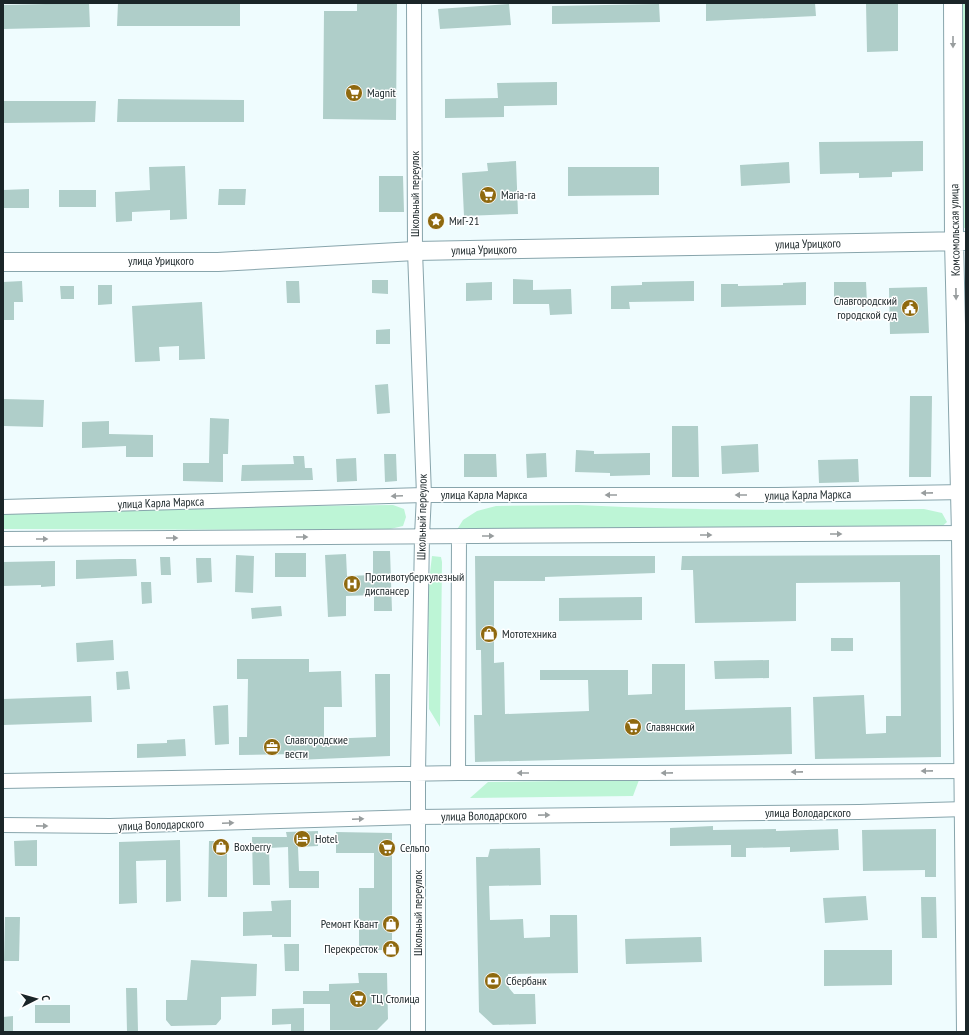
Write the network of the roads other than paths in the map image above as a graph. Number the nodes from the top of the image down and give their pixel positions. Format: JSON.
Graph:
{"nodes":[{"id":1,"x":414,"y":3,"type":"edge"},
{"id":2,"x":953,"y":3,"type":"edge"},
{"id":3,"x":960,"y":241,"type":"edge"},
{"id":4,"x":416,"y":251,"type":"junction"},
{"id":5,"x":3,"y":262,"type":"edge"},
{"id":6,"x":963,"y":492,"type":"edge"},
{"id":7,"x":424,"y":495,"type":"junction"},
{"id":8,"x":3,"y":508,"type":"edge"},
{"id":9,"x":964,"y":533,"type":"edge"},
{"id":10,"x":422,"y":536,"type":"junction"},
{"id":11,"x":459,"y":536,"type":"junction"},
{"id":12,"x":3,"y":539,"type":"edge"},
{"id":13,"x":965,"y":771,"type":"edge"},
{"id":14,"x":418,"y":773,"type":"junction"},
{"id":15,"x":458,"y":773,"type":"junction"},
{"id":16,"x":3,"y":781,"type":"edge"},
{"id":17,"x":965,"y":809,"type":"edge"},
{"id":18,"x":418,"y":817,"type":"junction"},
{"id":19,"x":3,"y":826,"type":"edge"},
{"id":20,"x":418,"y":1032,"type":"edge"},
{"id":21,"x":966,"y":1032,"type":"edge"}],
"edges":[{"from":1,"to":4,"type":"street","name":"Школьный переулок"},
{"from":2,"to":3,"type":"street","name":"Комсомольская улица","one_way":true},
{"from":3,"to":4,"type":"street","name":"улица Урицкого"},
{"from":3,"to":6,"type":"street","name":"Комсомольская улица","one_way":true},
{"from":4,"to":5,"type":"street","name":"улица Урицкого"},
{"from":4,"to":7,"type":"street","name":"Школьный переулок"},
{"from":6,"to":7,"type":"street","name":"улица Карла Маркса","one_way":true},
{"from":6,"to":9,"type":"street","name":"Комсомольская улица"},
{"from":7,"to":8,"type":"street","name":"улица Карла Маркса","one_way":true},
{"from":7,"to":10,"type":"street","name":"Школьный переулок"},
{"from":11,"to":9,"type":"street","one_way":true},
{"from":9,"to":13,"type":"street","name":"Комсомольская улица"},
{"from":10,"to":11,"type":"street"},
{"from":12,"to":10,"type":"street","one_way":true},
{"from":10,"to":14,"type":"street","name":"Школьный переулок"},
{"from":11,"to":15,"type":"street"},
{"from":13,"to":15,"type":"street","one_way":true},
{"from":13,"to":17,"type":"street","name":"Комсомольская улица"},
{"from":14,"to":15,"type":"street"},
{"from":14,"to":16,"type":"street"},
{"from":14,"to":18,"type":"street","name":"Школьный переулок"},
{"from":18,"to":17,"type":"street","name":"улица Володарского","one_way":true},
{"from":17,"to":21,"type":"street","name":"Комсомольская улица"},
{"from":19,"to":18,"type":"street","name":"улица Володарского","one_way":true},
{"from":18,"to":20,"type":"street","name":"Школьный переулок"}]}
